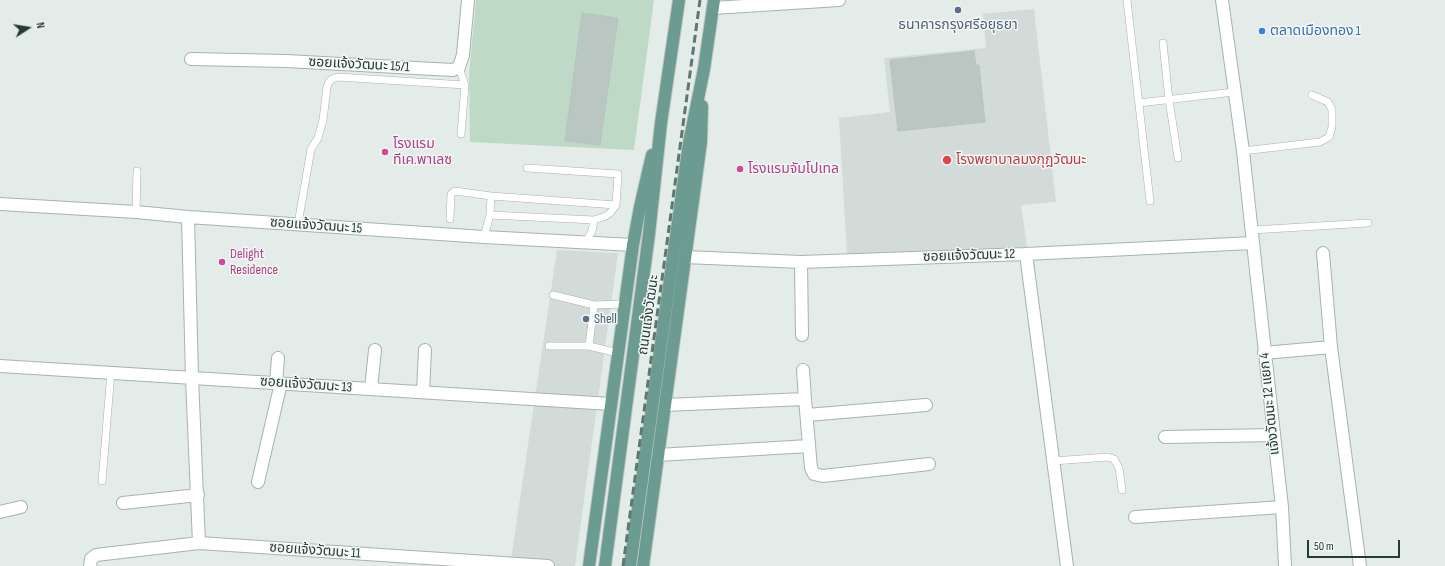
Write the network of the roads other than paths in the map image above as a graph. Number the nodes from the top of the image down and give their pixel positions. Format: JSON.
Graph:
{"nodes":[{"id":1,"x":468,"y":0,"type":"edge"},
{"id":2,"x":679,"y":0,"type":"edge"},
{"id":3,"x":839,"y":0,"type":"edge"},
{"id":4,"x":1127,"y":0,"type":"edge"},
{"id":5,"x":1222,"y":0,"type":"edge"},
{"id":6,"x":714,"y":4,"type":"edge"},
{"id":7,"x":1163,"y":43,"type":"dead end"},
{"id":8,"x":191,"y":59,"type":"dead end"},
{"id":9,"x":459,"y":67,"type":"junction"},
{"id":10,"x":704,"y":69,"type":"junction"},
{"id":11,"x":465,"y":85,"type":"junction"},
{"id":12,"x":1234,"y":92,"type":"junction"},
{"id":13,"x":1312,"y":95,"type":"dead end"},
{"id":14,"x":1169,"y":100,"type":"junction"},
{"id":15,"x":1139,"y":103,"type":"junction"},
{"id":16,"x":661,"y":123,"type":"junction"},
{"id":17,"x":461,"y":134,"type":"dead end"},
{"id":18,"x":1243,"y":150,"type":"junction"},
{"id":19,"x":1178,"y":158,"type":"dead end"},
{"id":20,"x":527,"y":168,"type":"dead end"},
{"id":21,"x":137,"y":171,"type":"dead end"},
{"id":22,"x":491,"y":196,"type":"junction"},
{"id":23,"x":1150,"y":201,"type":"dead end"},
{"id":24,"x":0,"y":204,"type":"edge"},
{"id":25,"x":616,"y":205,"type":"junction"},
{"id":26,"x":136,"y":212,"type":"junction"},
{"id":27,"x":490,"y":215,"type":"junction"},
{"id":28,"x":188,"y":217,"type":"junction"},
{"id":29,"x":450,"y":219,"type":"dead end"},
{"id":30,"x":594,"y":220,"type":"junction"},
{"id":31,"x":1368,"y":223,"type":"dead end"},
{"id":32,"x":298,"y":224,"type":"junction"},
{"id":33,"x":1252,"y":230,"type":"junction"},
{"id":34,"x":484,"y":237,"type":"junction"},
{"id":35,"x":586,"y":242,"type":"junction"},
{"id":36,"x":1253,"y":243,"type":"junction"},
{"id":37,"x":633,"y":245,"type":"junction"},
{"id":38,"x":1323,"y":253,"type":"dead end"},
{"id":39,"x":1026,"y":254,"type":"junction"},
{"id":40,"x":685,"y":257,"type":"junction"},
{"id":41,"x":801,"y":262,"type":"junction"},
{"id":42,"x":553,"y":295,"type":"dead end"},
{"id":43,"x":624,"y":304,"type":"junction"},
{"id":44,"x":594,"y":305,"type":"junction"},
{"id":45,"x":802,"y":335,"type":"dead end"},
{"id":46,"x":549,"y":346,"type":"dead end"},
{"id":47,"x":588,"y":346,"type":"junction"},
{"id":48,"x":1331,"y":347,"type":"junction"},
{"id":49,"x":375,"y":350,"type":"dead end"},
{"id":50,"x":425,"y":350,"type":"dead end"},
{"id":51,"x":618,"y":353,"type":"junction"},
{"id":52,"x":1264,"y":353,"type":"junction"},
{"id":53,"x":278,"y":358,"type":"dead end"},
{"id":54,"x":0,"y":366,"type":"edge"},
{"id":55,"x":803,"y":370,"type":"dead end"},
{"id":56,"x":111,"y":372,"type":"junction"},
{"id":57,"x":192,"y":378,"type":"junction"},
{"id":58,"x":278,"y":383,"type":"junction"},
{"id":59,"x":371,"y":389,"type":"junction"},
{"id":60,"x":423,"y":392,"type":"junction"},
{"id":61,"x":805,"y":400,"type":"junction"},
{"id":62,"x":611,"y":404,"type":"junction"},
{"id":63,"x":665,"y":405,"type":"junction"},
{"id":64,"x":926,"y":405,"type":"dead end"},
{"id":65,"x":807,"y":415,"type":"junction"},
{"id":66,"x":1274,"y":435,"type":"junction"},
{"id":67,"x":1165,"y":437,"type":"dead end"},
{"id":68,"x":809,"y":446,"type":"junction"},
{"id":69,"x":658,"y":455,"type":"junction"},
{"id":70,"x":1054,"y":462,"type":"junction"},
{"id":71,"x":929,"y":464,"type":"dead end"},
{"id":72,"x":102,"y":481,"type":"dead end"},
{"id":73,"x":258,"y":482,"type":"dead end"},
{"id":74,"x":1122,"y":490,"type":"dead end"},
{"id":75,"x":198,"y":495,"type":"junction"},
{"id":76,"x":123,"y":503,"type":"dead end"},
{"id":77,"x":1282,"y":507,"type":"junction"},
{"id":78,"x":21,"y":508,"type":"dead end"},
{"id":79,"x":0,"y":512,"type":"edge"},
{"id":80,"x":1135,"y":517,"type":"dead end"},
{"id":81,"x":199,"y":543,"type":"junction"},
{"id":82,"x":646,"y":565,"type":"edge"},
{"id":83,"x":90,"y":566,"type":"edge"},
{"id":84,"x":548,"y":566,"type":"edge"},
{"id":85,"x":589,"y":566,"type":"edge"},
{"id":86,"x":605,"y":566,"type":"edge"},
{"id":87,"x":630,"y":566,"type":"edge"},
{"id":88,"x":1067,"y":566,"type":"edge"},
{"id":89,"x":1285,"y":566,"type":"edge"},
{"id":90,"x":1360,"y":566,"type":"edge"}],
"edges":[{"from":1,"to":9,"type":"street"},
{"from":2,"to":16,"type":"main road","name":"ถนนแจ้งวัฒนะ"},
{"from":3,"to":6,"type":"street"},
{"from":4,"to":15,"type":"lane"},
{"from":5,"to":12,"type":"street","name":"แจ้งวัฒนะ 12 แยก 4"},
{"from":6,"to":10,"type":"main road","name":"ถนนแจ้งวัฒนะ"},
{"from":7,"to":14,"type":"lane"},
{"from":8,"to":9,"type":"street","name":"ซอยแจ้งวัฒนะ 15/1"},
{"from":9,"to":11,"type":"lane"},
{"from":10,"to":40,"type":"main road","name":"ถนนแจ้งวัฒนะ"},
{"from":10,"to":87,"type":"main road","name":"ถนนแจ้งวัฒนะ"},
{"from":11,"to":17,"type":"lane"},
{"from":11,"to":32,"type":"lane"},
{"from":12,"to":14,"type":"lane"},
{"from":12,"to":18,"type":"street","name":"แจ้งวัฒนะ 12 แยก 4"},
{"from":13,"to":18,"type":"lane"},
{"from":14,"to":15,"type":"lane"},
{"from":14,"to":19,"type":"lane"},
{"from":15,"to":23,"type":"lane"},
{"from":16,"to":37,"type":"main road","name":"ถนนแจ้งวัฒนะ"},
{"from":16,"to":86,"type":"main road","name":"ถนนแจ้งวัฒนะ"},
{"from":18,"to":33,"type":"street","name":"แจ้งวัฒนะ 12 แยก 4"},
{"from":20,"to":25,"type":"lane"},
{"from":21,"to":26,"type":"lane"},
{"from":22,"to":25,"type":"lane"},
{"from":22,"to":27,"type":"lane"},
{"from":22,"to":29,"type":"lane"},
{"from":24,"to":26,"type":"street","name":"ซอยแจ้งวัฒนะ 15"},
{"from":25,"to":30,"type":"lane"},
{"from":26,"to":28,"type":"street","name":"ซอยแจ้งวัฒนะ 15"},
{"from":27,"to":30,"type":"lane"},
{"from":27,"to":34,"type":"lane"},
{"from":28,"to":32,"type":"street","name":"ซอยแจ้งวัฒนะ 15"},
{"from":28,"to":57,"type":"street"},
{"from":30,"to":35,"type":"lane"},
{"from":31,"to":33,"type":"lane"},
{"from":32,"to":34,"type":"street","name":"ซอยแจ้งวัฒนะ 15"},
{"from":33,"to":36,"type":"street","name":"แจ้งวัฒนะ 12 แยก 4"},
{"from":34,"to":35,"type":"street","name":"ซอยแจ้งวัฒนะ 15"},
{"from":35,"to":37,"type":"street","name":"ซอยแจ้งวัฒนะ 15"},
{"from":36,"to":39,"type":"street","name":"ซอยแจ้งวัฒนะ 12"},
{"from":36,"to":52,"type":"street","name":"แจ้งวัฒนะ 12 แยก 4"},
{"from":37,"to":43,"type":"main road","name":"ถนนแจ้งวัฒนะ"},
{"from":38,"to":48,"type":"street"},
{"from":39,"to":41,"type":"street","name":"ซอยแจ้งวัฒนะ 12"},
{"from":39,"to":70,"type":"street"},
{"from":40,"to":41,"type":"street","name":"ซอยแจ้งวัฒนะ 12"},
{"from":40,"to":63,"type":"main road","name":"ถนนแจ้งวัฒนะ"},
{"from":41,"to":45,"type":"street"},
{"from":42,"to":44,"type":"lane"},
{"from":43,"to":44,"type":"lane"},
{"from":43,"to":51,"type":"main road","name":"ถนนแจ้งวัฒนะ"},
{"from":44,"to":47,"type":"lane"},
{"from":46,"to":47,"type":"lane"},
{"from":47,"to":51,"type":"lane"},
{"from":48,"to":52,"type":"street"},
{"from":48,"to":90,"type":"street"},
{"from":49,"to":59,"type":"street"},
{"from":50,"to":60,"type":"street"},
{"from":51,"to":62,"type":"main road","name":"ถนนแจ้งวัฒนะ"},
{"from":52,"to":66,"type":"street","name":"แจ้งวัฒนะ 12 แยก 4"},
{"from":53,"to":58,"type":"street"},
{"from":54,"to":56,"type":"street","name":"ซอยแจ้งวัฒนะ 13"},
{"from":55,"to":61,"type":"street"},
{"from":56,"to":57,"type":"street","name":"ซอยแจ้งวัฒนะ 13"},
{"from":56,"to":72,"type":"lane"},
{"from":57,"to":58,"type":"street","name":"ซอยแจ้งวัฒนะ 13"},
{"from":57,"to":75,"type":"street"},
{"from":58,"to":59,"type":"street","name":"ซอยแจ้งวัฒนะ 13"},
{"from":58,"to":73,"type":"street"},
{"from":59,"to":60,"type":"street","name":"ซอยแจ้งวัฒนะ 13"},
{"from":60,"to":62,"type":"street","name":"ซอยแจ้งวัฒนะ 13"},
{"from":61,"to":63,"type":"street"},
{"from":61,"to":65,"type":"street"},
{"from":62,"to":85,"type":"main road","name":"ถนนแจ้งวัฒนะ"},
{"from":63,"to":69,"type":"main road","name":"ถนนแจ้งวัฒนะ"},
{"from":64,"to":65,"type":"street"},
{"from":65,"to":68,"type":"street"},
{"from":66,"to":67,"type":"street"},
{"from":66,"to":77,"type":"street","name":"แจ้งวัฒนะ 12 แยก 4"},
{"from":68,"to":69,"type":"street"},
{"from":68,"to":71,"type":"street"},
{"from":69,"to":82,"type":"main road","name":"ถนนแจ้งวัฒนะ"},
{"from":70,"to":74,"type":"lane"},
{"from":70,"to":88,"type":"street"},
{"from":75,"to":76,"type":"street"},
{"from":75,"to":81,"type":"street"},
{"from":77,"to":80,"type":"street"},
{"from":77,"to":89,"type":"street","name":"แจ้งวัฒนะ 12 แยก 4"},
{"from":78,"to":79,"type":"street"},
{"from":81,"to":83,"type":"street","name":"ซอยแจ้งวัฒนะ 11"},
{"from":81,"to":84,"type":"street","name":"ซอยแจ้งวัฒนะ 11"}]}
